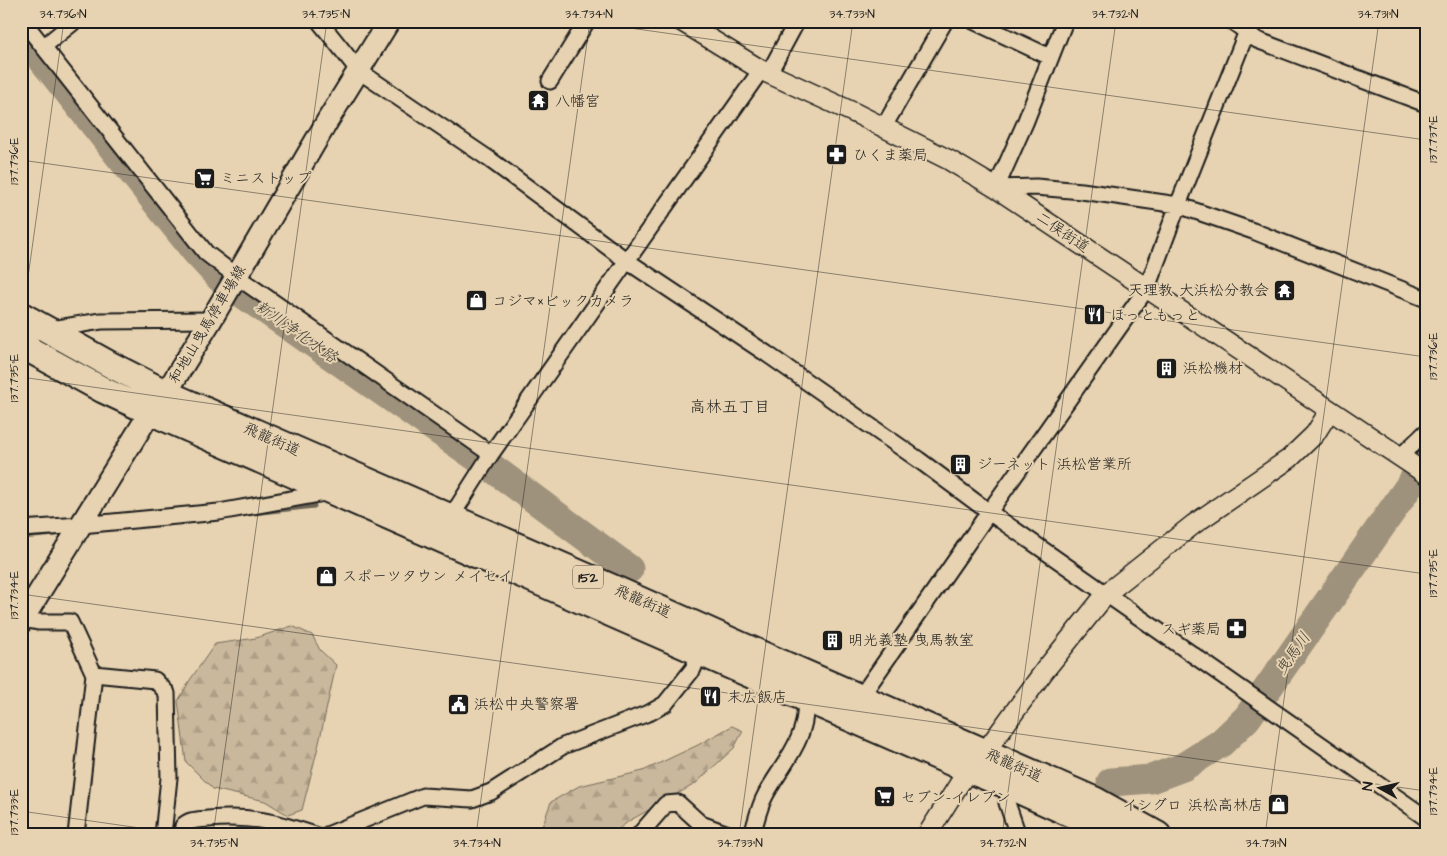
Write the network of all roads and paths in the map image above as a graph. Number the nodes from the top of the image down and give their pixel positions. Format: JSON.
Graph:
{"nodes":[{"id":1,"x":23,"y":21,"type":"edge"},
{"id":2,"x":75,"y":21,"type":"edge"},
{"id":3,"x":320,"y":21,"type":"edge"},
{"id":4,"x":389,"y":21,"type":"edge"},
{"id":5,"x":587,"y":21,"type":"edge"},
{"id":6,"x":682,"y":21,"type":"edge"},
{"id":7,"x":797,"y":21,"type":"edge"},
{"id":8,"x":945,"y":21,"type":"edge"},
{"id":9,"x":973,"y":21,"type":"edge"},
{"id":10,"x":1065,"y":21,"type":"edge"},
{"id":11,"x":1232,"y":21,"type":"edge"},
{"id":12,"x":1249,"y":27,"type":"edge"},
{"id":13,"x":43,"y":47,"type":"junction"},
{"id":14,"x":1050,"y":57,"type":"junction"},
{"id":15,"x":359,"y":71,"type":"junction"},
{"id":16,"x":765,"y":71,"type":"junction"},
{"id":17,"x":550,"y":81,"type":"dead end"},
{"id":18,"x":1426,"y":104,"type":"edge"},
{"id":19,"x":883,"y":128,"type":"junction"},
{"id":20,"x":996,"y":188,"type":"junction"},
{"id":21,"x":1178,"y":205,"type":"junction"},
{"id":22,"x":627,"y":261,"type":"junction"},
{"id":23,"x":232,"y":282,"type":"junction"},
{"id":24,"x":1147,"y":288,"type":"junction"},
{"id":25,"x":1426,"y":299,"type":"edge"},
{"id":26,"x":21,"y":315,"type":"edge"},
{"id":27,"x":211,"y":320,"type":"junction"},
{"id":28,"x":45,"y":329,"type":"junction"},
{"id":29,"x":21,"y":334,"type":"edge"},
{"id":30,"x":21,"y":345,"type":"edge"},
{"id":31,"x":166,"y":393,"type":"junction"},
{"id":32,"x":1330,"y":410,"type":"junction"},
{"id":33,"x":148,"y":411,"type":"junction"},
{"id":34,"x":1426,"y":432,"type":"edge"},
{"id":35,"x":491,"y":454,"type":"junction"},
{"id":36,"x":1413,"y":465,"type":"edge"},
{"id":37,"x":333,"y":492,"type":"junction"},
{"id":38,"x":989,"y":512,"type":"junction"},
{"id":39,"x":81,"y":525,"type":"junction"},
{"id":40,"x":441,"y":526,"type":"junction"},
{"id":41,"x":21,"y":528,"type":"edge"},
{"id":42,"x":1106,"y":593,"type":"junction"},
{"id":43,"x":22,"y":621,"type":"edge"},
{"id":44,"x":700,"y":652,"type":"junction"},
{"id":45,"x":94,"y":674,"type":"junction"},
{"id":46,"x":805,"y":698,"type":"junction"},
{"id":47,"x":860,"y":698,"type":"junction"},
{"id":48,"x":985,"y":752,"type":"junction"},
{"id":49,"x":968,"y":770,"type":"junction"},
{"id":50,"x":1011,"y":787,"type":"junction"},
{"id":51,"x":1426,"y":818,"type":"edge"},
{"id":52,"x":76,"y":835,"type":"edge"},
{"id":53,"x":164,"y":835,"type":"edge"},
{"id":54,"x":182,"y":835,"type":"edge"},
{"id":55,"x":315,"y":835,"type":"edge"},
{"id":56,"x":327,"y":835,"type":"edge"},
{"id":57,"x":639,"y":835,"type":"edge"},
{"id":58,"x":731,"y":835,"type":"edge"},
{"id":59,"x":752,"y":835,"type":"edge"},
{"id":60,"x":927,"y":835,"type":"edge"},
{"id":61,"x":1018,"y":835,"type":"edge"},
{"id":62,"x":1117,"y":835,"type":"edge"},
{"id":63,"x":1158,"y":835,"type":"edge"}],
"edges":[{"from":1,"to":13,"type":"street"},
{"from":2,"to":13,"type":"street"},
{"from":3,"to":15,"type":"street"},
{"from":4,"to":15,"type":"main road","name":"和地山曳馬停車場線"},
{"from":5,"to":17,"type":"street"},
{"from":6,"to":16,"type":"street","name":"二俣街道"},
{"from":7,"to":16,"type":"street"},
{"from":8,"to":19,"type":"street"},
{"from":9,"to":14,"type":"street"},
{"from":10,"to":14,"type":"street"},
{"from":11,"to":12,"type":"street"},
{"from":12,"to":18,"type":"street"},
{"from":12,"to":21,"type":"street"},
{"from":13,"to":23,"type":"street"},
{"from":14,"to":20,"type":"street"},
{"from":15,"to":22,"type":"street"},
{"from":15,"to":23,"type":"main road","name":"和地山曳馬停車場線"},
{"from":16,"to":19,"type":"street","name":"二俣街道"},
{"from":16,"to":22,"type":"street"},
{"from":19,"to":20,"type":"street","name":"二俣街道"},
{"from":20,"to":21,"type":"street"},
{"from":20,"to":24,"type":"street","name":"二俣街道"},
{"from":21,"to":24,"type":"street"},
{"from":21,"to":25,"type":"street"},
{"from":22,"to":35,"type":"street"},
{"from":22,"to":38,"type":"street"},
{"from":23,"to":27,"type":"main road","name":"和地山曳馬停車場線"},
{"from":23,"to":35,"type":"street"},
{"from":24,"to":32,"type":"street","name":"二俣街道"},
{"from":24,"to":38,"type":"street"},
{"from":26,"to":28,"type":"highway","name":"飛龍街道","number":"152"},
{"from":27,"to":28,"type":"street"},
{"from":27,"to":31,"type":"main road","name":"和地山曳馬停車場線"},
{"from":28,"to":29,"type":"street"},
{"from":28,"to":31,"type":"highway","name":"飛龍街道","number":"152"},
{"from":30,"to":33,"type":"highway","name":"飛龍街道","number":"152"},
{"from":31,"to":33,"type":"main road","name":"和地山曳馬停車場線"},
{"from":31,"to":40,"type":"highway","name":"飛龍街道","number":"152"},
{"from":32,"to":36,"type":"street","name":"二俣街道"},
{"from":32,"to":42,"type":"street"},
{"from":33,"to":37,"type":"highway","name":"飛龍街道","number":"152"},
{"from":33,"to":39,"type":"main road","name":"和地山曳馬停車場線"},
{"from":34,"to":36,"type":"street"},
{"from":35,"to":40,"type":"street"},
{"from":37,"to":39,"type":"street"},
{"from":37,"to":40,"type":"highway","name":"飛龍街道","number":"152"},
{"from":38,"to":42,"type":"street"},
{"from":38,"to":47,"type":"street"},
{"from":39,"to":41,"type":"street"},
{"from":39,"to":43,"type":"main road","name":"和地山曳馬停車場線"},
{"from":40,"to":44,"type":"highway","name":"飛龍街道","number":"152"},
{"from":40,"to":47,"type":"highway","name":"飛龍街道","number":"152"},
{"from":42,"to":48,"type":"street"},
{"from":42,"to":51,"type":"street"},
{"from":43,"to":45,"type":"street"},
{"from":44,"to":46,"type":"highway","name":"飛龍街道","number":"152"},
{"from":44,"to":56,"type":"street"},
{"from":45,"to":52,"type":"street"},
{"from":45,"to":53,"type":"street"},
{"from":46,"to":49,"type":"highway","name":"飛龍街道","number":"152"},
{"from":46,"to":59,"type":"street"},
{"from":47,"to":48,"type":"highway","name":"飛龍街道","number":"152"},
{"from":48,"to":49,"type":"street"},
{"from":48,"to":63,"type":"highway","name":"飛龍街道","number":"152"},
{"from":49,"to":50,"type":"highway","name":"飛龍街道","number":"152"},
{"from":49,"to":60,"type":"street"},
{"from":50,"to":61,"type":"street"},
{"from":50,"to":62,"type":"highway","name":"飛龍街道","number":"152"},
{"from":54,"to":55,"type":"street"},
{"from":57,"to":58,"type":"street"}]}
